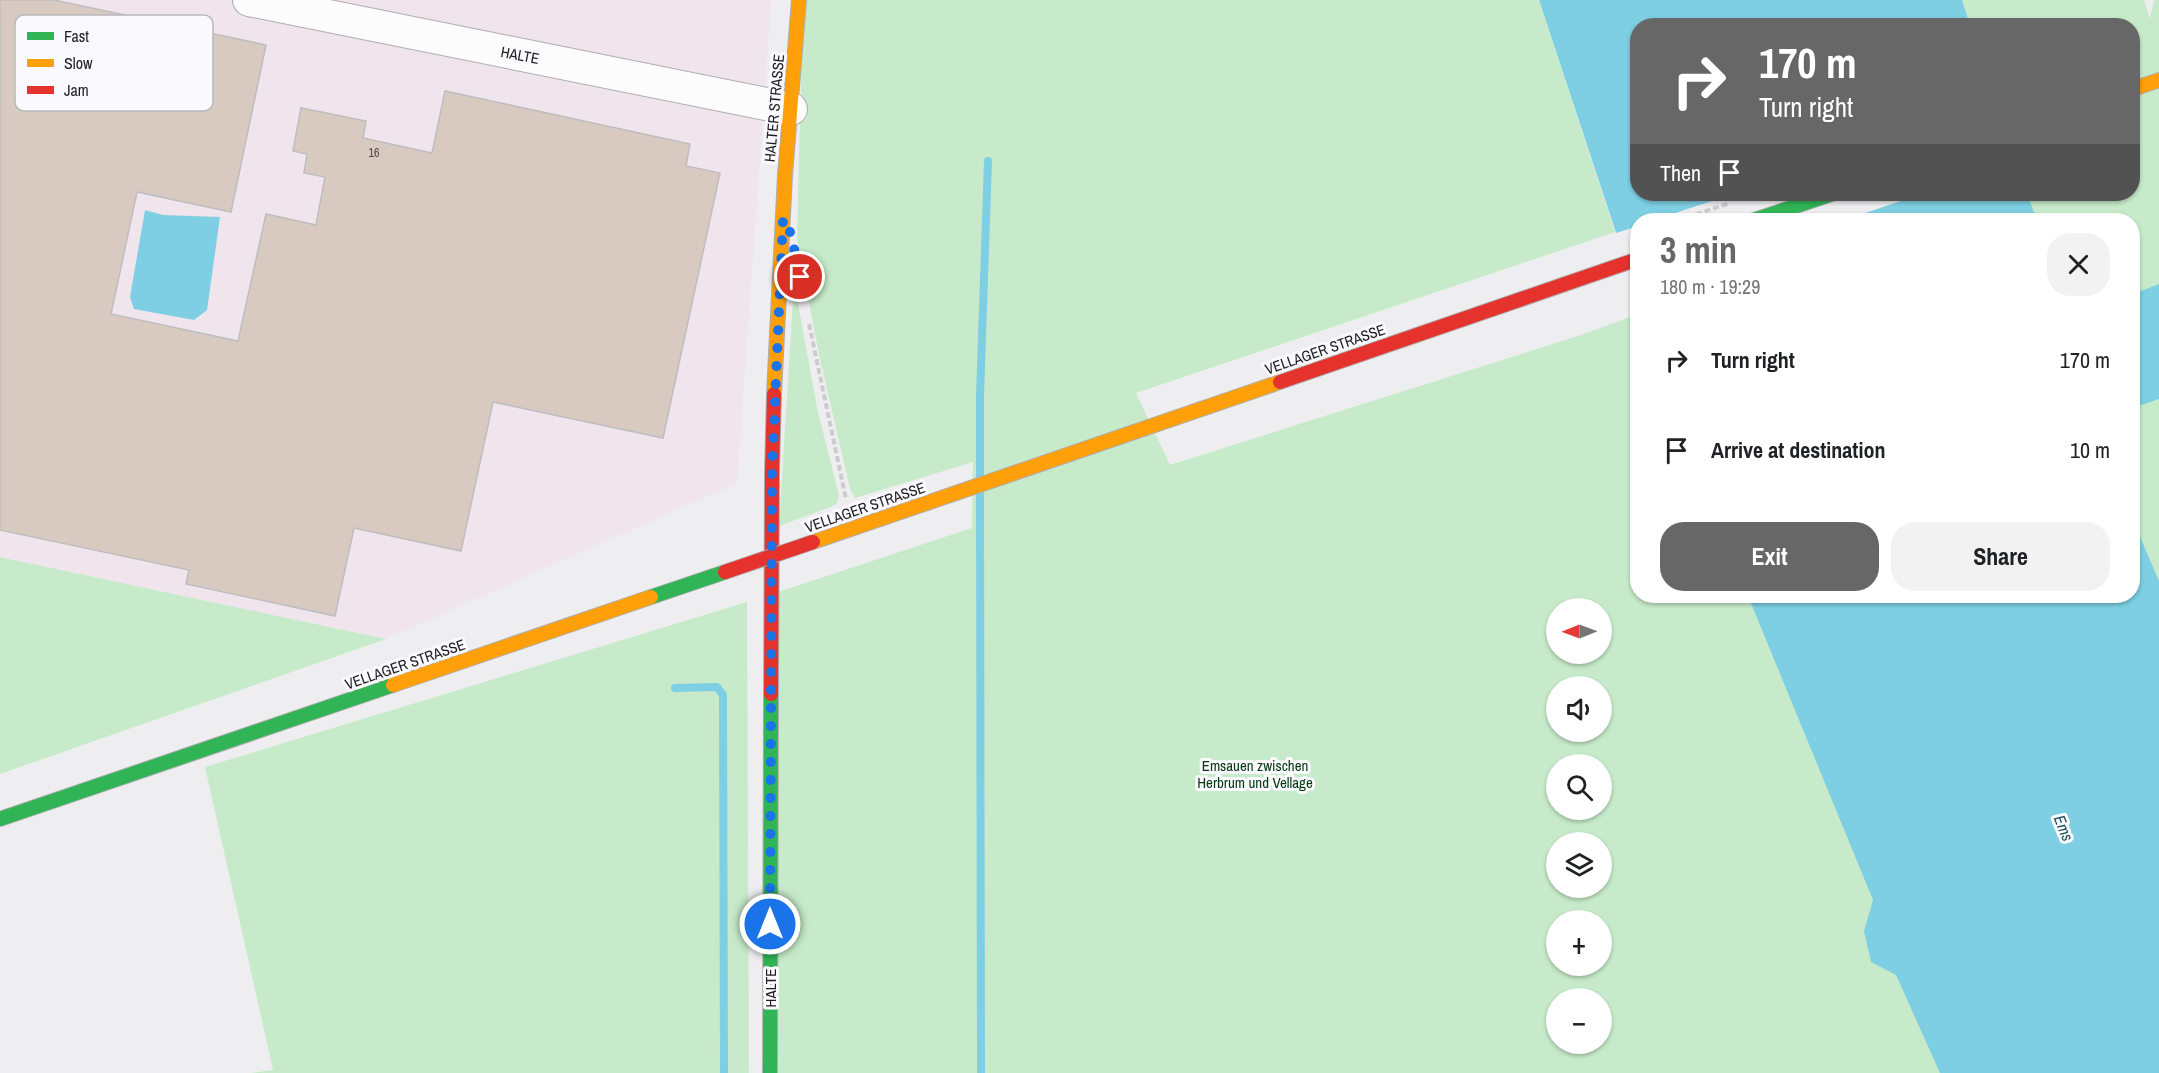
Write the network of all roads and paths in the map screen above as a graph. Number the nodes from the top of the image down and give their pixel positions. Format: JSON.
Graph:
{"nodes":[{"id":1,"x":249,"y":0,"type":"edge"},
{"id":2,"x":799,"y":0,"type":"edge"},
{"id":3,"x":2159,"y":80,"type":"edge"},
{"id":4,"x":2140,"y":87,"type":"edge"},
{"id":5,"x":791,"y":109,"type":"junction"},
{"id":6,"x":1734,"y":201,"type":"dead end"},
{"id":7,"x":1811,"y":201,"type":"edge"},
{"id":8,"x":1699,"y":213,"type":"edge"},
{"id":9,"x":1775,"y":213,"type":"edge"},
{"id":10,"x":783,"y":219,"type":"joint"},
{"id":11,"x":1630,"y":262,"type":"edge"},
{"id":12,"x":807,"y":315,"type":"dead end"},
{"id":13,"x":847,"y":506,"type":"dead end"},
{"id":14,"x":0,"y":819,"type":"edge"},
{"id":15,"x":770,"y":1073,"type":"edge"}],
"edges":[{"from":1,"to":5,"type":"street","name":"HALTE"},
{"from":2,"to":5,"type":"main road","name":"HALTER STRASSE"},
{"from":3,"to":4,"type":"main road"},
{"from":5,"to":10,"type":"main road","name":"HALTER STRASSE"},
{"from":6,"to":8,"type":"path"},
{"from":7,"to":9,"type":"main road"},
{"from":10,"to":15,"type":"main road","name":"HALTE"},
{"from":11,"to":14,"type":"main road","name":"VELLAGER STRASSE","bridge":true},
{"from":12,"to":13,"type":"path"}]}
